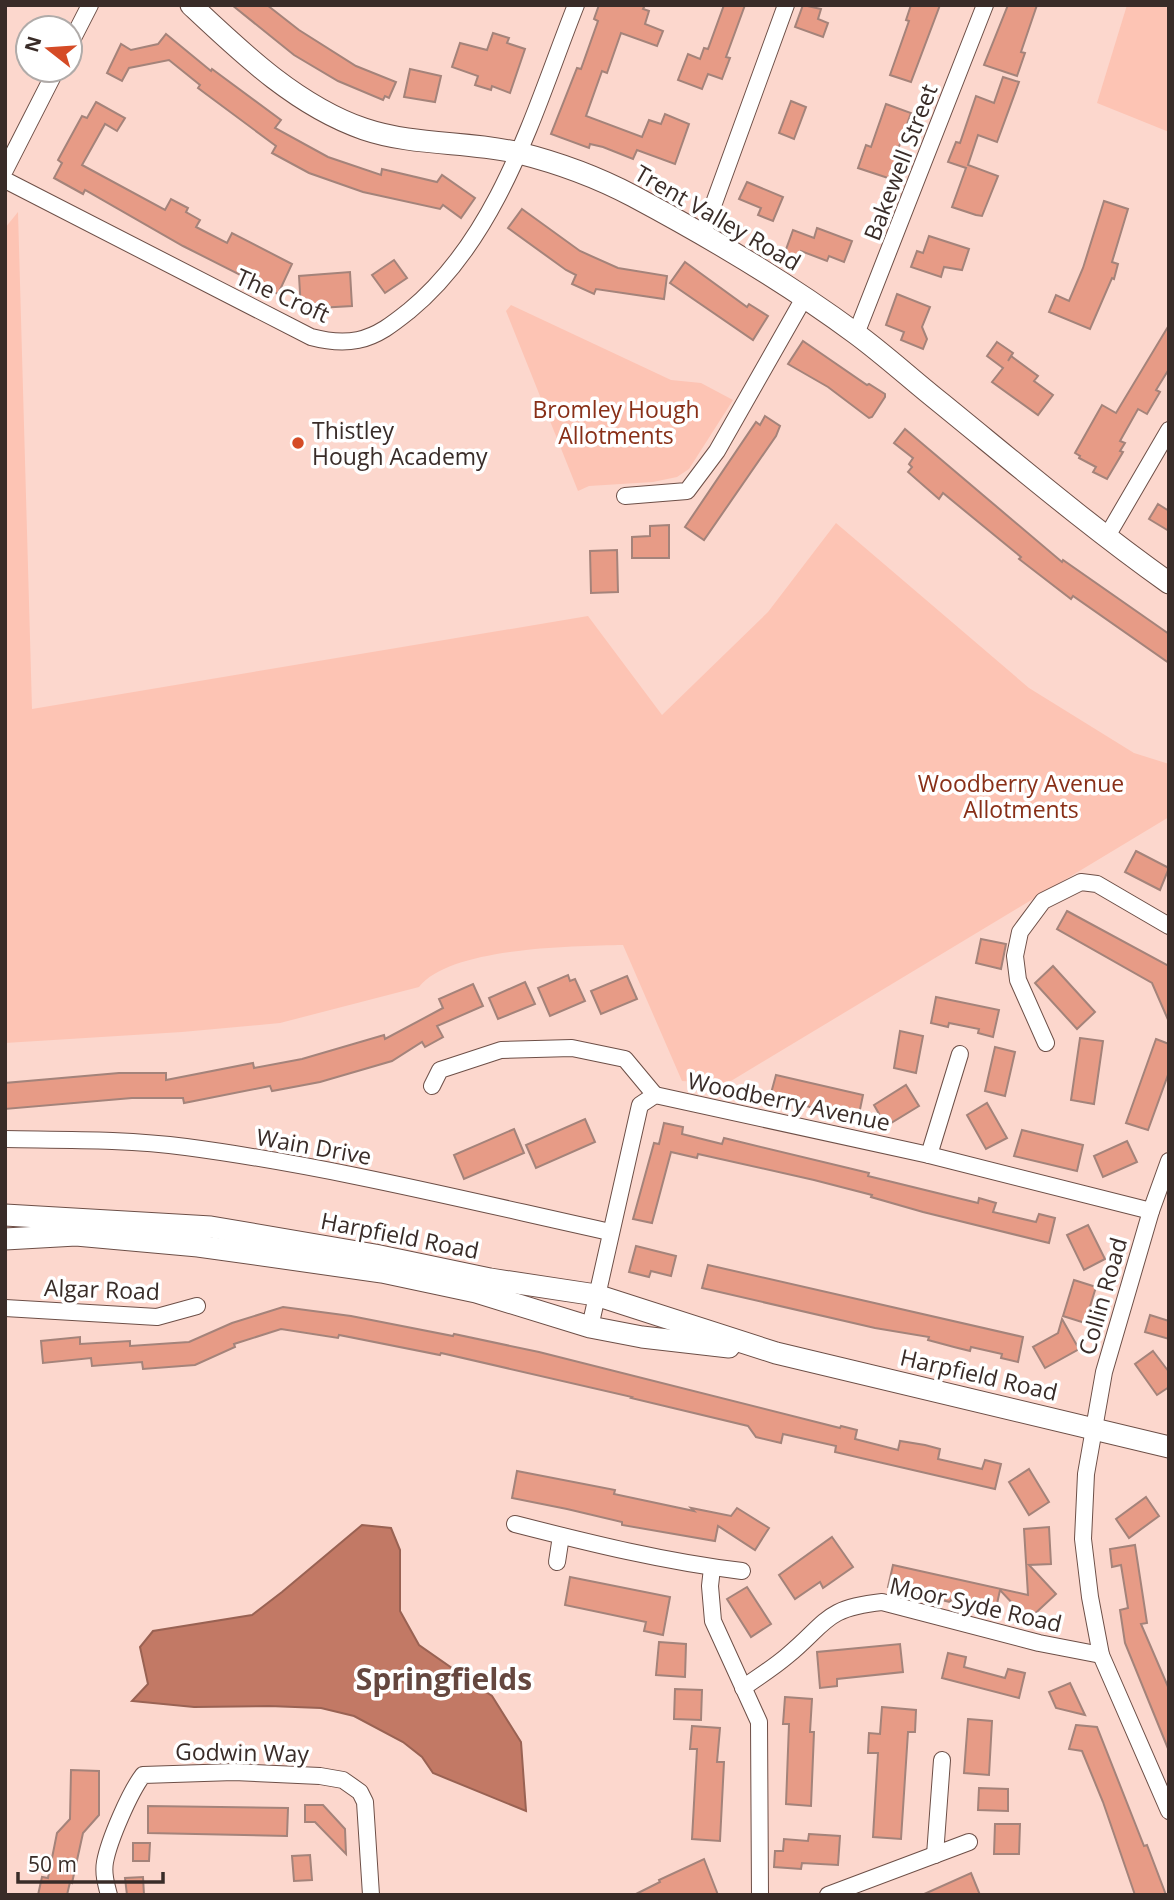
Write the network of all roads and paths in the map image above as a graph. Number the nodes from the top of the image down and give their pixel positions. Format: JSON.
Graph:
{"nodes":[{"id":1,"x":191,"y":5,"type":"edge"},
{"id":2,"x":576,"y":5,"type":"edge"},
{"id":3,"x":786,"y":5,"type":"edge"},
{"id":4,"x":985,"y":5,"type":"edge"},
{"id":5,"x":50,"y":84,"type":"edge"},
{"id":6,"x":518,"y":153,"type":"junction"},
{"id":7,"x":5,"y":170,"type":"edge"},
{"id":8,"x":5,"y":180,"type":"edge"},
{"id":9,"x":702,"y":236,"type":"junction"},
{"id":10,"x":804,"y":298,"type":"junction"},
{"id":11,"x":856,"y":334,"type":"junction"},
{"id":12,"x":1169,"y":430,"type":"edge"},
{"id":13,"x":625,"y":496,"type":"dead end"},
{"id":14,"x":1106,"y":538,"type":"junction"},
{"id":15,"x":1169,"y":583,"type":"edge"},
{"id":16,"x":1169,"y":926,"type":"edge"},
{"id":17,"x":1046,"y":1043,"type":"dead end"},
{"id":18,"x":960,"y":1054,"type":"dead end"},
{"id":19,"x":432,"y":1086,"type":"dead end"},
{"id":20,"x":655,"y":1095,"type":"junction"},
{"id":21,"x":5,"y":1139,"type":"edge"},
{"id":22,"x":929,"y":1156,"type":"junction"},
{"id":23,"x":1169,"y":1161,"type":"edge"},
{"id":24,"x":1151,"y":1210,"type":"junction"},
{"id":25,"x":5,"y":1215,"type":"edge"},
{"id":26,"x":610,"y":1232,"type":"junction"},
{"id":27,"x":5,"y":1239,"type":"edge"},
{"id":28,"x":596,"y":1295,"type":"junction"},
{"id":29,"x":197,"y":1306,"type":"dead end"},
{"id":30,"x":5,"y":1308,"type":"edge"},
{"id":31,"x":590,"y":1327,"type":"junction"},
{"id":32,"x":776,"y":1353,"type":"junction"},
{"id":33,"x":1092,"y":1428,"type":"junction"},
{"id":34,"x":1169,"y":1447,"type":"edge"},
{"id":35,"x":515,"y":1524,"type":"dead end"},
{"id":36,"x":561,"y":1536,"type":"junction"},
{"id":37,"x":557,"y":1562,"type":"dead end"},
{"id":38,"x":712,"y":1568,"type":"junction"},
{"id":39,"x":742,"y":1571,"type":"dead end"},
{"id":40,"x":1101,"y":1655,"type":"junction"},
{"id":41,"x":743,"y":1688,"type":"junction"},
{"id":42,"x":942,"y":1760,"type":"dead end"},
{"id":43,"x":1169,"y":1811,"type":"edge"},
{"id":44,"x":969,"y":1842,"type":"dead end"},
{"id":45,"x":934,"y":1855,"type":"junction"},
{"id":46,"x":109,"y":1895,"type":"edge"},
{"id":47,"x":371,"y":1895,"type":"edge"},
{"id":48,"x":760,"y":1895,"type":"edge"},
{"id":49,"x":828,"y":1895,"type":"edge"}],
"edges":[{"from":1,"to":6,"type":"street","name":"Trent Valley Road"},
{"from":2,"to":6,"type":"street","name":"The Croft"},
{"from":3,"to":9,"type":"street"},
{"from":4,"to":11,"type":"street","name":"Bakewell Street"},
{"from":5,"to":7,"type":"street"},
{"from":6,"to":8,"type":"street","name":"The Croft"},
{"from":6,"to":9,"type":"street","name":"Trent Valley Road"},
{"from":9,"to":10,"type":"street","name":"Trent Valley Road"},
{"from":10,"to":11,"type":"street","name":"Trent Valley Road"},
{"from":10,"to":13,"type":"street"},
{"from":11,"to":14,"type":"street","name":"Trent Valley Road"},
{"from":12,"to":14,"type":"street"},
{"from":14,"to":15,"type":"street","name":"Trent Valley Road"},
{"from":16,"to":17,"type":"street"},
{"from":18,"to":22,"type":"street"},
{"from":19,"to":20,"type":"street"},
{"from":20,"to":22,"type":"street","name":"Woodberry Avenue"},
{"from":20,"to":26,"type":"street","name":"Woodberry Avenue"},
{"from":21,"to":26,"type":"street","name":"Wain Drive"},
{"from":22,"to":24,"type":"street","name":"Woodberry Avenue"},
{"from":23,"to":24,"type":"street","name":"Collin Road"},
{"from":24,"to":33,"type":"street","name":"Collin Road"},
{"from":25,"to":28,"type":"street","name":"Harpfield Road"},
{"from":26,"to":28,"type":"street","name":"Woodberry Avenue"},
{"from":27,"to":31,"type":"street","name":"Harpfield Road"},
{"from":28,"to":31,"type":"street","name":"Woodberry Avenue"},
{"from":28,"to":32,"type":"street","name":"Harpfield Road"},
{"from":29,"to":30,"type":"street","name":"Algar Road"},
{"from":31,"to":32,"type":"street","name":"Harpfield Road"},
{"from":32,"to":33,"type":"street","name":"Harpfield Road"},
{"from":33,"to":34,"type":"street","name":"Harpfield Road"},
{"from":33,"to":40,"type":"street","name":"Collin Road"},
{"from":35,"to":36,"type":"street"},
{"from":36,"to":37,"type":"street"},
{"from":36,"to":38,"type":"street"},
{"from":38,"to":39,"type":"street"},
{"from":38,"to":41,"type":"street"},
{"from":40,"to":41,"type":"street","name":"Moor Syde Road"},
{"from":40,"to":43,"type":"street","name":"Collin Road"},
{"from":41,"to":48,"type":"street"},
{"from":42,"to":45,"type":"street"},
{"from":44,"to":45,"type":"street"},
{"from":45,"to":49,"type":"street"},
{"from":46,"to":47,"type":"street","name":"Godwin Way"}]}
